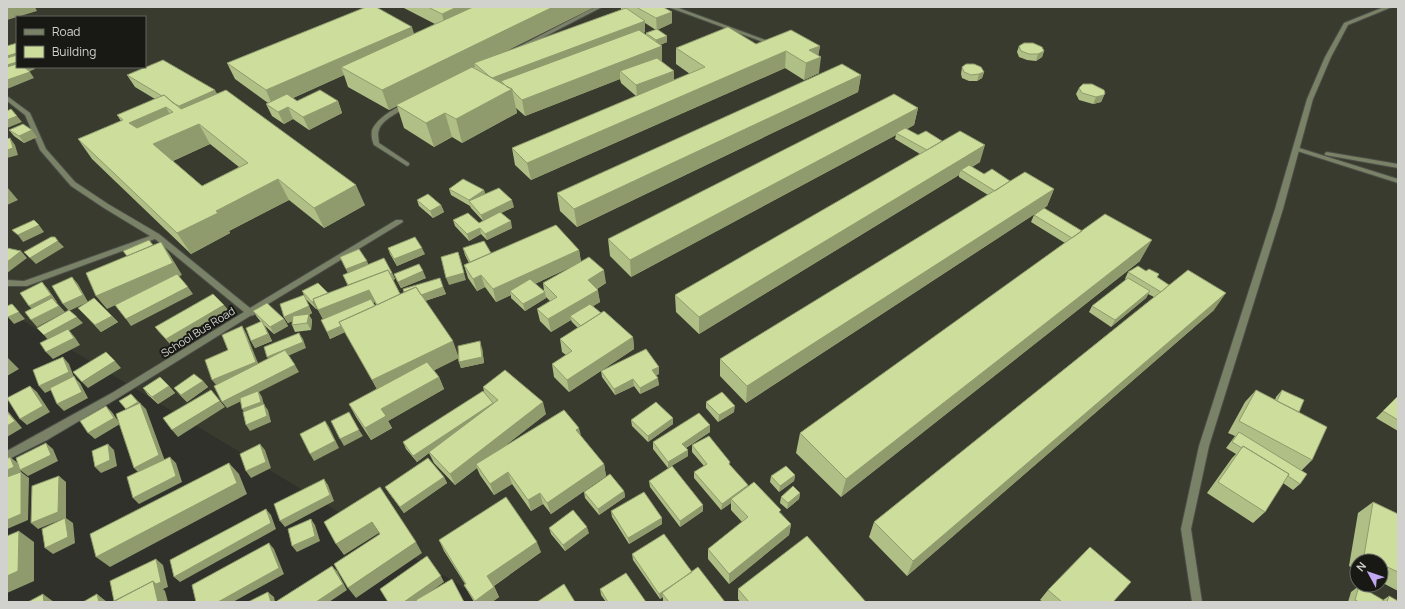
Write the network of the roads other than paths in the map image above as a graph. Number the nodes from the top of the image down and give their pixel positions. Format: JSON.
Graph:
{"nodes":[{"id":1,"x":599,"y":7,"type":"edge"},
{"id":2,"x":671,"y":7,"type":"edge"},
{"id":3,"x":1389,"y":7,"type":"edge"},
{"id":4,"x":765,"y":41,"type":"edge"},
{"id":5,"x":507,"y":54,"type":"edge"},
{"id":6,"x":7,"y":98,"type":"edge"},
{"id":7,"x":416,"y":101,"type":"edge"},
{"id":8,"x":1296,"y":149,"type":"junction"},
{"id":9,"x":407,"y":164,"type":"dead end"},
{"id":10,"x":1398,"y":166,"type":"edge"},
{"id":11,"x":1398,"y":181,"type":"edge"},
{"id":12,"x":399,"y":222,"type":"dead end"},
{"id":13,"x":156,"y":236,"type":"junction"},
{"id":14,"x":7,"y":283,"type":"edge"},
{"id":15,"x":251,"y":312,"type":"junction"},
{"id":16,"x":7,"y":456,"type":"edge"},
{"id":17,"x":1197,"y":602,"type":"edge"}],
"edges":[{"from":1,"to":5,"type":"street"},
{"from":2,"to":4,"type":"street"},
{"from":3,"to":8,"type":"street"},
{"from":6,"to":13,"type":"street"},
{"from":7,"to":9,"type":"street"},
{"from":8,"to":10,"type":"street"},
{"from":8,"to":11,"type":"street"},
{"from":8,"to":17,"type":"street"},
{"from":12,"to":15,"type":"street","name":"School Bus Road"},
{"from":13,"to":14,"type":"street"},
{"from":13,"to":15,"type":"street"},
{"from":15,"to":16,"type":"street","name":"School Bus Road"}]}
